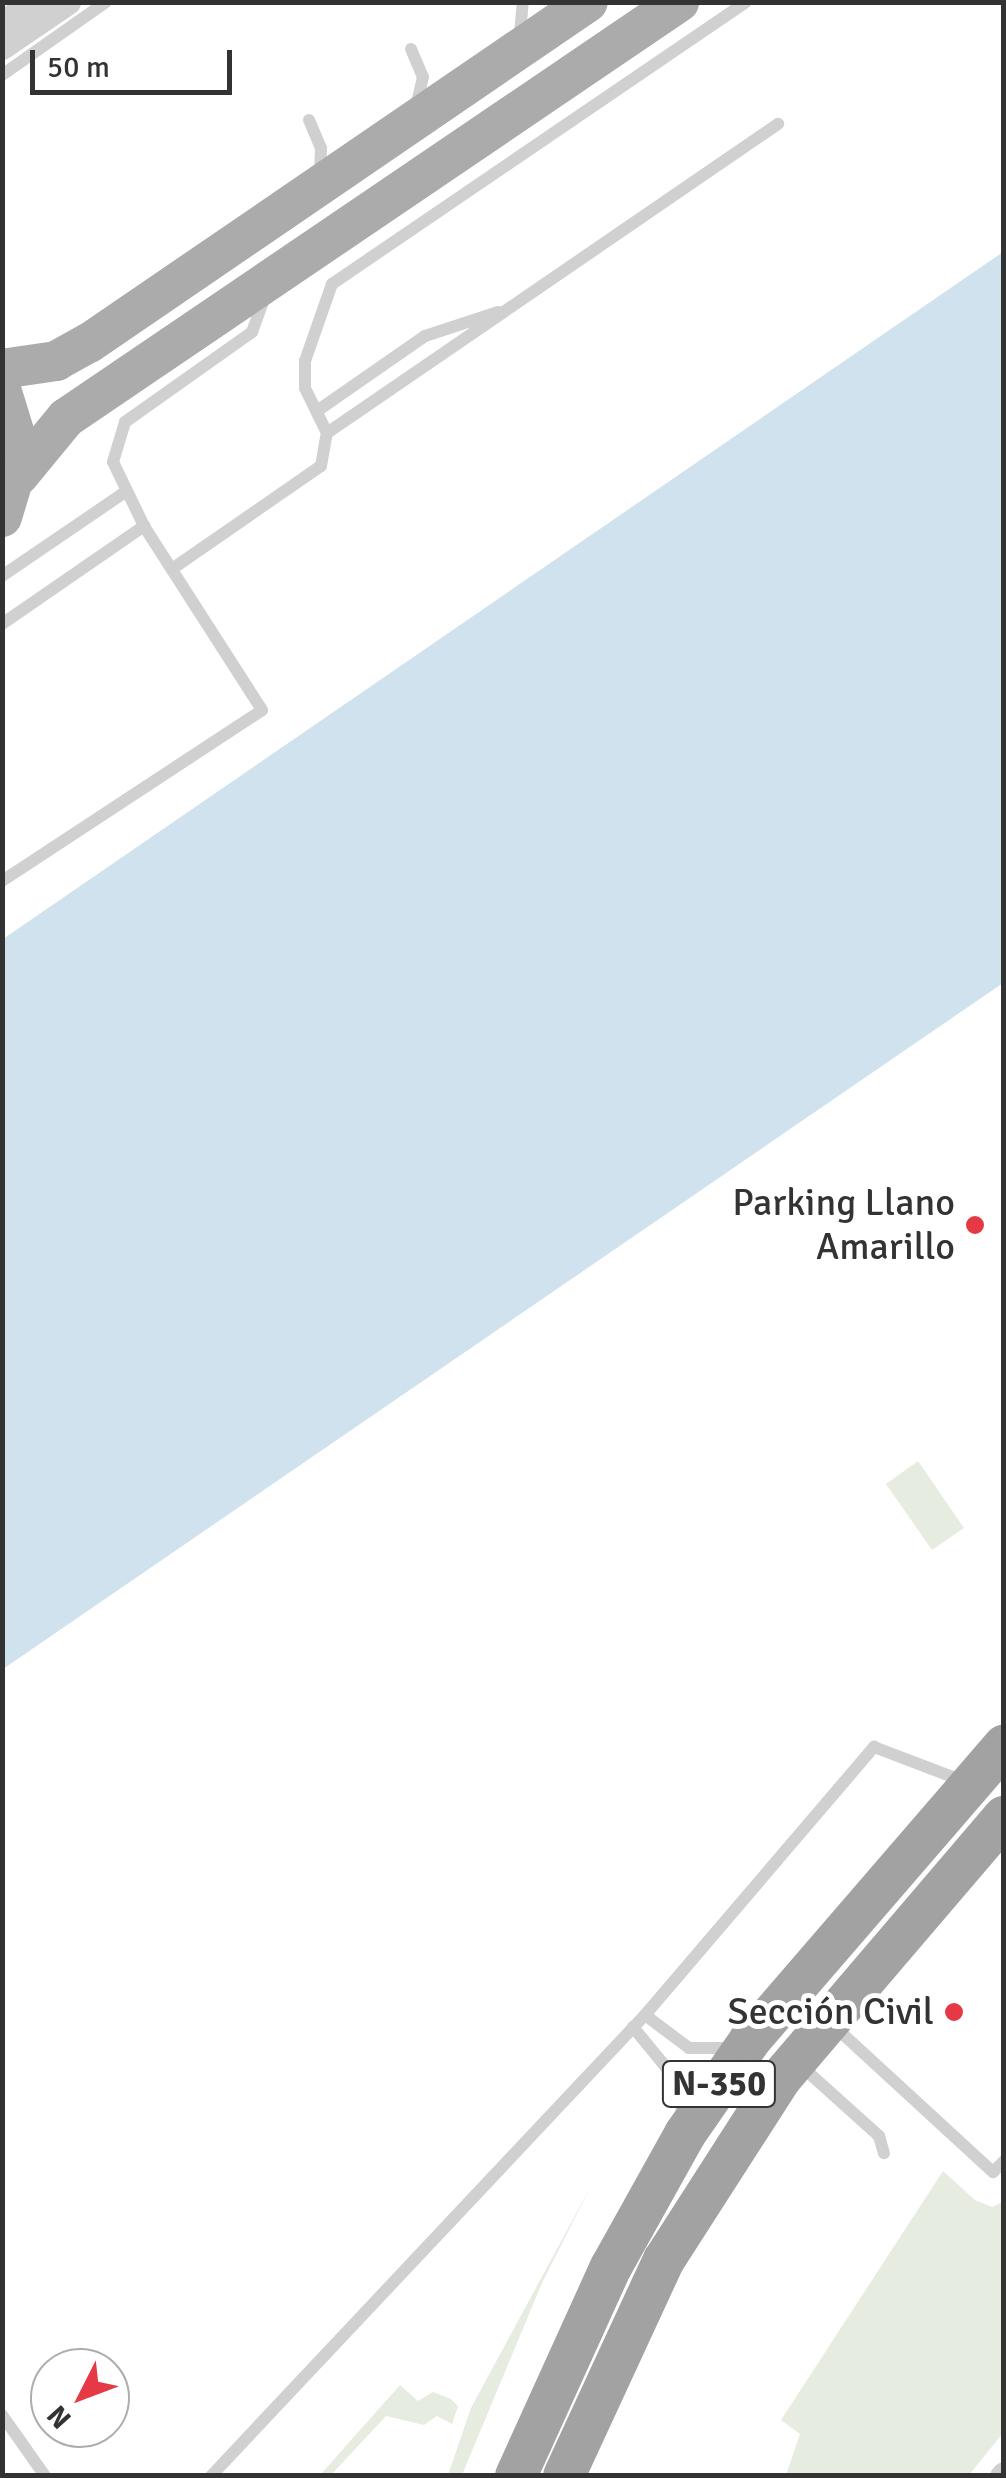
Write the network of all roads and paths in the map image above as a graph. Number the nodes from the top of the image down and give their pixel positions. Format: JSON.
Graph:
{"nodes":[{"id":1,"x":32,"y":2,"type":"edge"},
{"id":2,"x":68,"y":2,"type":"edge"},
{"id":3,"x":106,"y":2,"type":"edge"},
{"id":4,"x":523,"y":2,"type":"edge"},
{"id":5,"x":588,"y":2,"type":"edge"},
{"id":6,"x":680,"y":2,"type":"edge"},
{"id":7,"x":746,"y":2,"type":"edge"},
{"id":8,"x":2,"y":23,"type":"edge"},
{"id":9,"x":2,"y":48,"type":"edge"},
{"id":10,"x":411,"y":50,"type":"dead end"},
{"id":11,"x":510,"y":56,"type":"junction"},
{"id":12,"x":2,"y":74,"type":"edge"},
{"id":13,"x":308,"y":120,"type":"dead end"},
{"id":14,"x":778,"y":124,"type":"dead end"},
{"id":15,"x":405,"y":129,"type":"junction"},
{"id":16,"x":308,"y":194,"type":"junction"},
{"id":17,"x":271,"y":278,"type":"junction"},
{"id":18,"x":505,"y":311,"type":"junction"},
{"id":19,"x":2,"y":368,"type":"edge"},
{"id":20,"x":2,"y":392,"type":"edge"},
{"id":21,"x":316,"y":411,"type":"junction"},
{"id":22,"x":327,"y":433,"type":"junction"},
{"id":23,"x":19,"y":475,"type":"junction"},
{"id":24,"x":125,"y":492,"type":"junction"},
{"id":25,"x":2,"y":517,"type":"edge"},
{"id":26,"x":144,"y":526,"type":"junction"},
{"id":27,"x":172,"y":569,"type":"junction"},
{"id":28,"x":2,"y":576,"type":"edge"},
{"id":29,"x":2,"y":624,"type":"edge"},
{"id":30,"x":2,"y":881,"type":"edge"},
{"id":31,"x":1004,"y":1746,"type":"edge"},
{"id":32,"x":974,"y":1778,"type":"junction"},
{"id":33,"x":998,"y":1833,"type":"edge"},
{"id":34,"x":644,"y":2015,"type":"junction"},
{"id":35,"x":829,"y":2020,"type":"junction"},
{"id":36,"x":633,"y":2027,"type":"junction"},
{"id":37,"x":750,"y":2040,"type":"junction"},
{"id":38,"x":795,"y":2060,"type":"junction"},
{"id":39,"x":685,"y":2134,"type":"junction"},
{"id":40,"x":884,"y":2153,"type":"dead end"},
{"id":41,"x":1004,"y":2161,"type":"edge"},
{"id":42,"x":2,"y":2415,"type":"edge"},
{"id":43,"x":46,"y":2476,"type":"edge"},
{"id":44,"x":211,"y":2476,"type":"edge"},
{"id":45,"x":516,"y":2476,"type":"edge"},
{"id":46,"x":564,"y":2476,"type":"edge"}],
"edges":[{"from":1,"to":8,"type":"street"},
{"from":2,"to":9,"type":"street"},
{"from":3,"to":12,"type":"lane"},
{"from":4,"to":11,"type":"lane"},
{"from":5,"to":11,"type":"main road"},
{"from":6,"to":17,"type":"main road"},
{"from":7,"to":21,"type":"lane"},
{"from":10,"to":15,"type":"lane"},
{"from":11,"to":15,"type":"main road"},
{"from":13,"to":16,"type":"lane"},
{"from":14,"to":18,"type":"lane"},
{"from":15,"to":16,"type":"main road"},
{"from":16,"to":19,"type":"main road"},
{"from":17,"to":23,"type":"main road"},
{"from":17,"to":24,"type":"lane"},
{"from":18,"to":21,"type":"lane"},
{"from":18,"to":22,"type":"lane"},
{"from":20,"to":23,"type":"main road"},
{"from":21,"to":22,"type":"lane"},
{"from":22,"to":27,"type":"lane"},
{"from":23,"to":25,"type":"main road"},
{"from":24,"to":26,"type":"lane"},
{"from":24,"to":28,"type":"lane"},
{"from":26,"to":27,"type":"lane"},
{"from":26,"to":29,"type":"lane"},
{"from":27,"to":30,"type":"lane"},
{"from":31,"to":32,"type":"highway","number":"N-350"},
{"from":32,"to":34,"type":"lane"},
{"from":32,"to":37,"type":"highway","number":"N-350"},
{"from":33,"to":35,"type":"highway","number":"N-350"},
{"from":34,"to":36,"type":"lane"},
{"from":34,"to":37,"type":"lane"},
{"from":35,"to":38,"type":"highway","number":"N-350"},
{"from":35,"to":41,"type":"lane"},
{"from":36,"to":39,"type":"lane"},
{"from":36,"to":44,"type":"lane"},
{"from":37,"to":39,"type":"highway","number":"N-350"},
{"from":38,"to":40,"type":"lane"},
{"from":38,"to":46,"type":"highway","number":"N-350"},
{"from":39,"to":45,"type":"highway","number":"N-350"},
{"from":42,"to":43,"type":"lane"}]}
